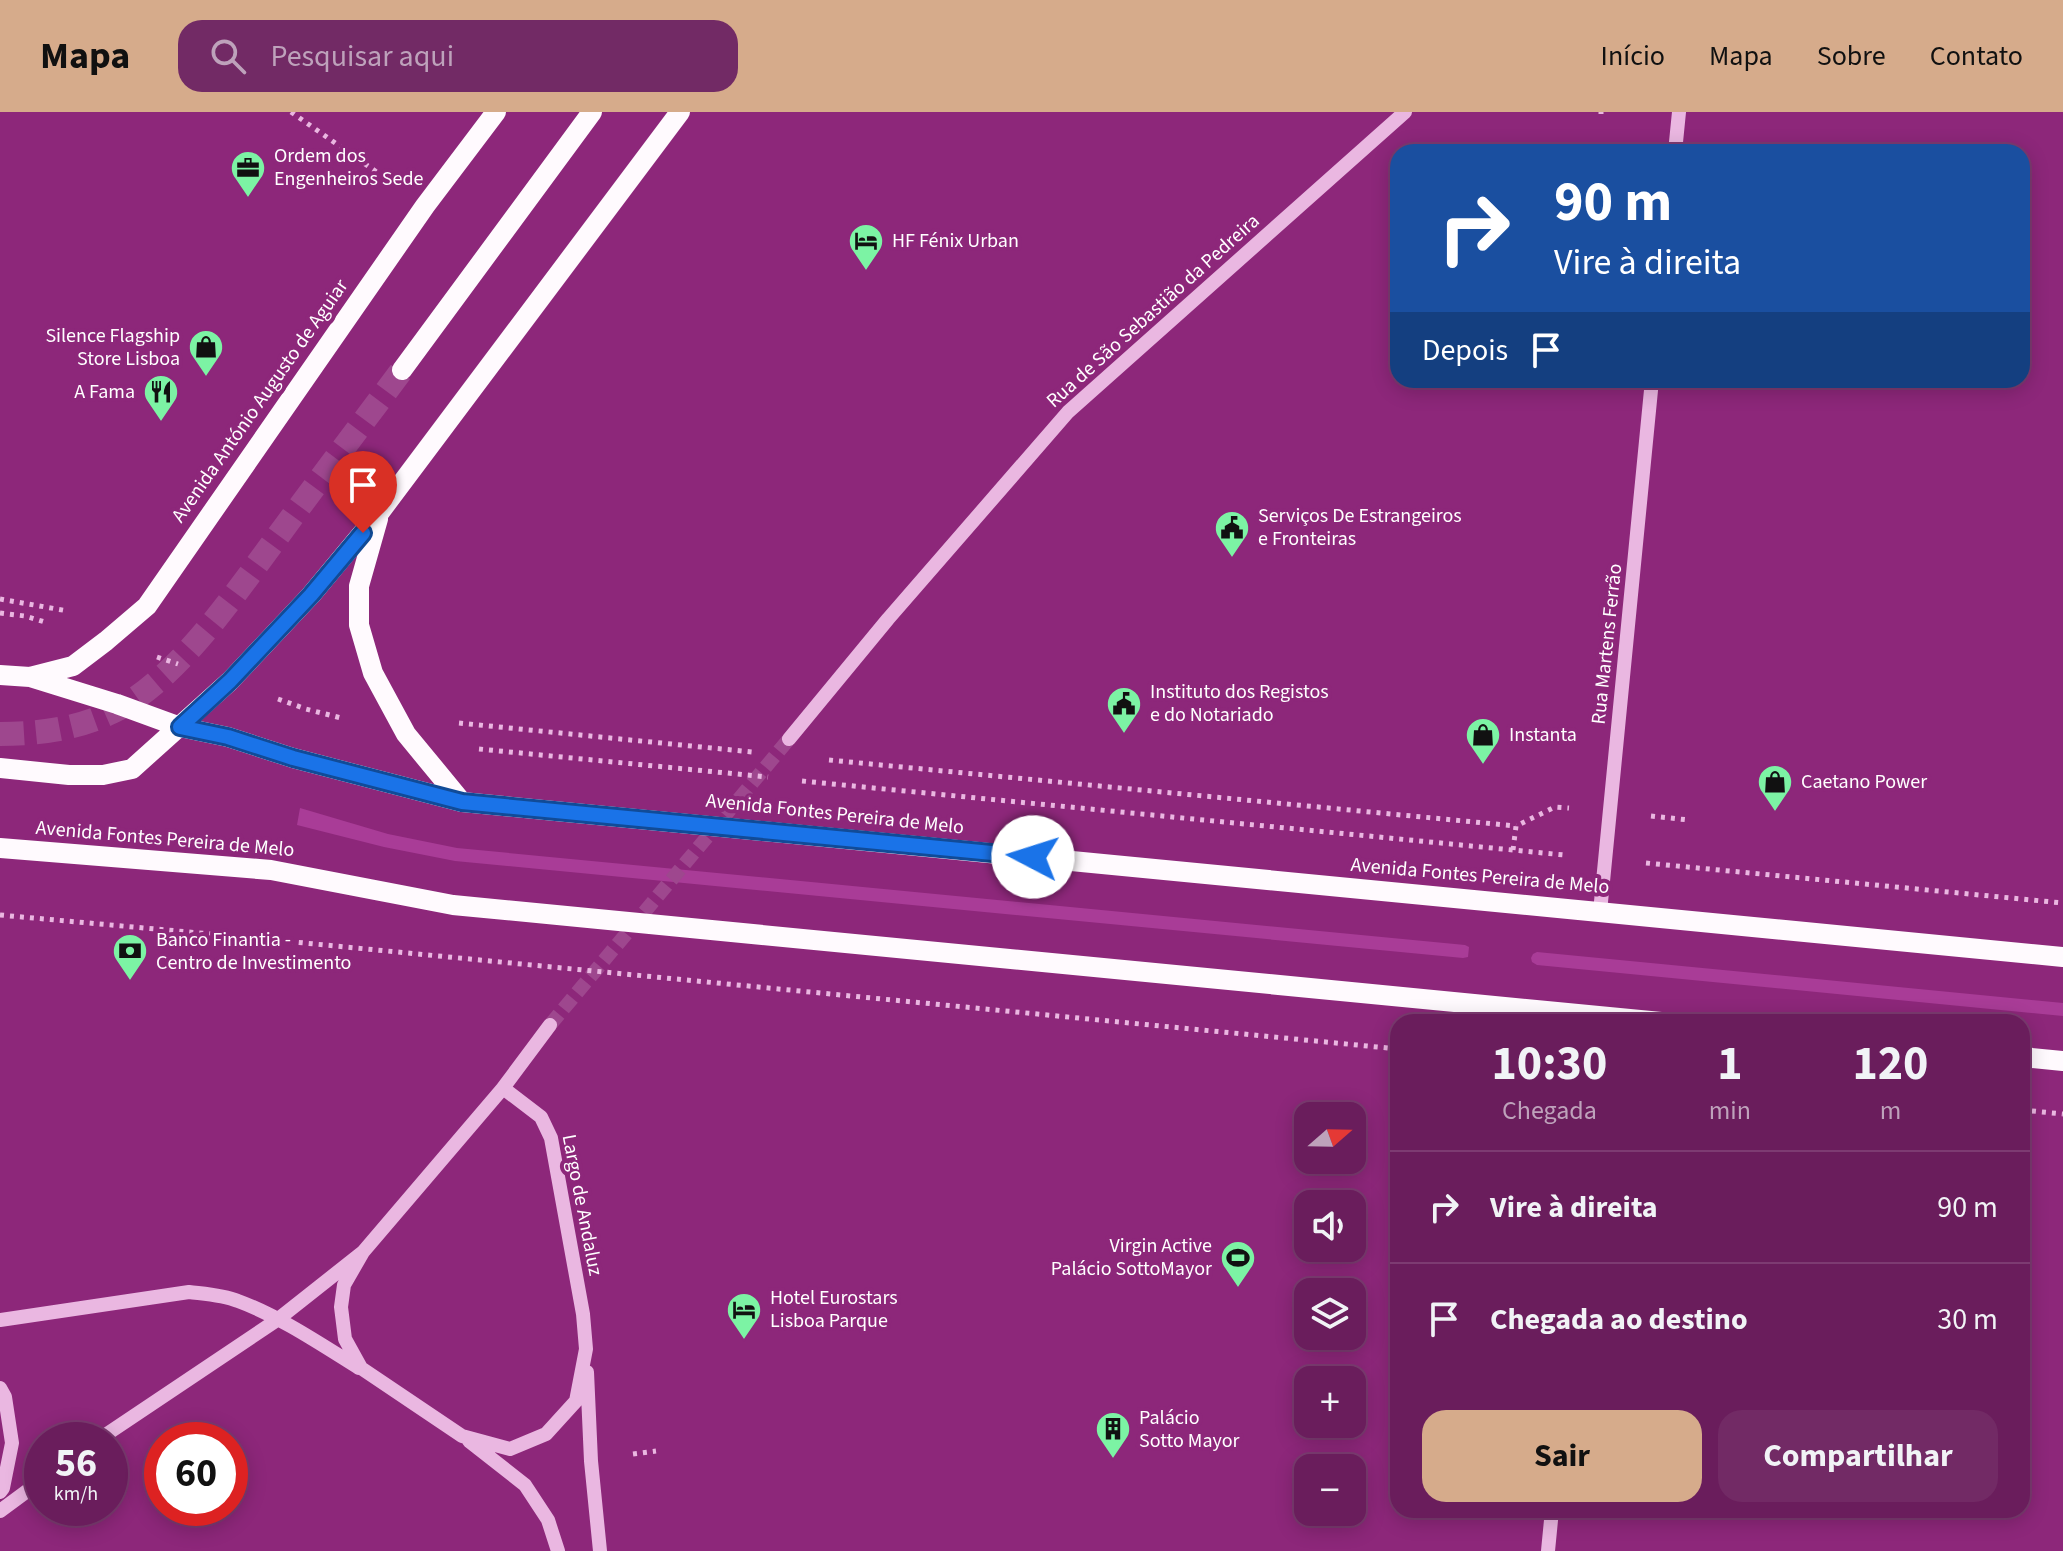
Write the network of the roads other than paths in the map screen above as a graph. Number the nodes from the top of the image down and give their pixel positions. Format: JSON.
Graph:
{"nodes":[{"id":1,"x":496,"y":112,"type":"edge"},
{"id":2,"x":592,"y":112,"type":"edge"},
{"id":3,"x":680,"y":112,"type":"edge"},
{"id":4,"x":1405,"y":112,"type":"edge"},
{"id":5,"x":1679,"y":112,"type":"edge"},
{"id":6,"x":1676,"y":144,"type":"edge"},
{"id":7,"x":402,"y":370,"type":"tunnel mouth"},
{"id":8,"x":1651,"y":388,"type":"edge"},
{"id":9,"x":380,"y":512,"type":"junction"},
{"id":10,"x":0,"y":675,"type":"edge"},
{"id":11,"x":30,"y":677,"type":"junction"},
{"id":12,"x":180,"y":727,"type":"junction"},
{"id":13,"x":789,"y":739,"type":"tunnel mouth"},
{"id":14,"x":0,"y":768,"type":"edge"},
{"id":15,"x":462,"y":802,"type":"junction"},
{"id":16,"x":0,"y":848,"type":"edge"},
{"id":17,"x":1600,"y":912,"type":"junction"},
{"id":18,"x":2063,"y":957,"type":"edge"},
{"id":19,"x":1546,"y":1014,"type":"edge"},
{"id":20,"x":550,"y":1025,"type":"tunnel mouth"},
{"id":21,"x":2030,"y":1058,"type":"edge"},
{"id":22,"x":2063,"y":1061,"type":"edge"},
{"id":23,"x":503,"y":1088,"type":"junction"},
{"id":24,"x":363,"y":1252,"type":"junction"},
{"id":25,"x":0,"y":1320,"type":"edge"},
{"id":26,"x":277,"y":1320,"type":"junction"},
{"id":27,"x":586,"y":1349,"type":"junction"},
{"id":28,"x":361,"y":1368,"type":"junction"},
{"id":29,"x":0,"y":1388,"type":"edge"},
{"id":30,"x":125,"y":1422,"type":"edge"},
{"id":31,"x":462,"y":1436,"type":"junction"},
{"id":32,"x":0,"y":1492,"type":"edge"},
{"id":33,"x":24,"y":1493,"type":"edge"},
{"id":34,"x":0,"y":1511,"type":"edge"},
{"id":35,"x":1551,"y":1518,"type":"edge"},
{"id":36,"x":558,"y":1551,"type":"edge"},
{"id":37,"x":600,"y":1551,"type":"edge"},
{"id":38,"x":1548,"y":1551,"type":"edge"}],
"edges":[{"from":1,"to":11,"type":"main road","name":"Avenida António Augusto de Aguiar"},
{"from":2,"to":7,"type":"main road"},
{"from":3,"to":9,"type":"main road"},
{"from":4,"to":13,"type":"street","name":"Rua de São Sebastião da Pedreira"},
{"from":5,"to":6,"type":"street"},
{"from":8,"to":17,"type":"street","name":"Rua Martens Ferrão"},
{"from":9,"to":12,"type":"main road"},
{"from":9,"to":15,"type":"main road"},
{"from":10,"to":11,"type":"main road","name":"Avenida Fontes Pereira de Melo"},
{"from":11,"to":12,"type":"main road","name":"Avenida Fontes Pereira de Melo"},
{"from":12,"to":14,"type":"main road"},
{"from":12,"to":15,"type":"main road","name":"Avenida Fontes Pereira de Melo"},
{"from":15,"to":17,"type":"main road","name":"Avenida Fontes Pereira de Melo"},
{"from":16,"to":19,"type":"main road","name":"Avenida Fontes Pereira de Melo"},
{"from":17,"to":18,"type":"main road","name":"Avenida Fontes Pereira de Melo"},
{"from":20,"to":23,"type":"street"},
{"from":21,"to":22,"type":"main road"},
{"from":23,"to":24,"type":"street"},
{"from":23,"to":27,"type":"street","name":"Largo de Andaluz"},
{"from":24,"to":26,"type":"street"},
{"from":24,"to":28,"type":"street"},
{"from":25,"to":26,"type":"street","name":"Largo de Andaluz"},
{"from":26,"to":28,"type":"street","name":"Largo de Andaluz"},
{"from":26,"to":30,"type":"street"},
{"from":27,"to":31,"type":"street","name":"Largo de Andaluz"},
{"from":27,"to":37,"type":"street","name":"Largo de Andaluz"},
{"from":28,"to":31,"type":"street","name":"Largo de Andaluz"},
{"from":29,"to":32,"type":"street"},
{"from":31,"to":36,"type":"street","name":"Largo de Andaluz"},
{"from":33,"to":34,"type":"street"},
{"from":35,"to":38,"type":"street"}]}
